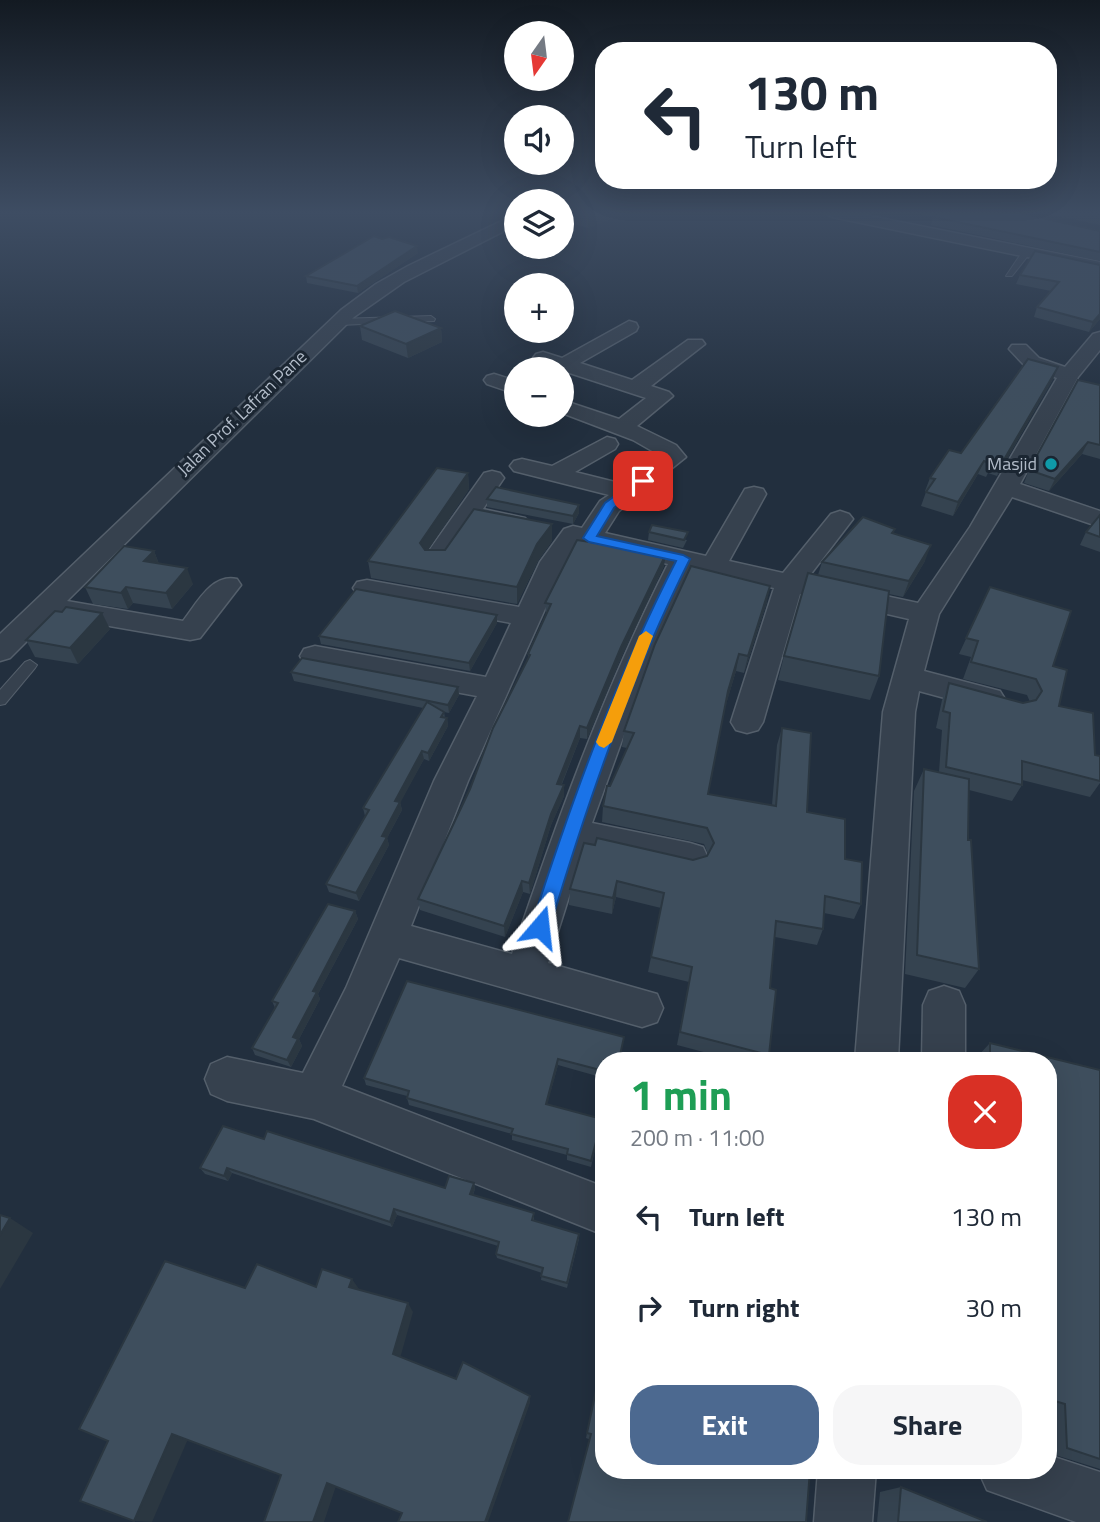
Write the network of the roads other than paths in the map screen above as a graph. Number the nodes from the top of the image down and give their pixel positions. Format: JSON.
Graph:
{"nodes":[{"id":1,"x":390,"y":284,"type":"edge"},
{"id":2,"x":430,"y":319,"type":"dead end"},
{"id":3,"x":339,"y":322,"type":"junction"},
{"id":4,"x":629,"y":327,"type":"dead end"},
{"id":5,"x":1100,"y":338,"type":"edge"},
{"id":6,"x":695,"y":344,"type":"dead end"},
{"id":7,"x":1019,"y":349,"type":"dead end"},
{"id":8,"x":574,"y":359,"type":"edge"},
{"id":9,"x":574,"y":367,"type":"edge"},
{"id":10,"x":1069,"y":375,"type":"junction"},
{"id":11,"x":494,"y":380,"type":"dead end"},
{"id":12,"x":504,"y":384,"type":"edge"},
{"id":13,"x":638,"y":386,"type":"junction"},
{"id":14,"x":574,"y":413,"type":"edge"},
{"id":15,"x":614,"y":436,"type":"junction"},
{"id":16,"x":522,"y":466,"type":"dead end"},
{"id":17,"x":555,"y":474,"type":"junction"},
{"id":18,"x":492,"y":478,"type":"dead end"},
{"id":19,"x":1006,"y":487,"type":"junction"},
{"id":20,"x":627,"y":492,"type":"junction"},
{"id":21,"x":754,"y":494,"type":"dead end"},
{"id":22,"x":467,"y":514,"type":"junction"},
{"id":23,"x":840,"y":519,"type":"dead end"},
{"id":24,"x":1100,"y":519,"type":"edge"},
{"id":25,"x":561,"y":532,"type":"junction"},
{"id":26,"x":437,"y":558,"type":"edge"},
{"id":27,"x":698,"y":563,"type":"junction"},
{"id":28,"x":790,"y":582,"type":"junction"},
{"id":29,"x":227,"y":585,"type":"dead end"},
{"id":30,"x":367,"y":588,"type":"edge"},
{"id":31,"x":46,"y":607,"type":"junction"},
{"id":32,"x":925,"y":614,"type":"junction"},
{"id":33,"x":527,"y":617,"type":"junction"},
{"id":34,"x":0,"y":651,"type":"edge"},
{"id":35,"x":316,"y":656,"type":"dead end"},
{"id":36,"x":30,"y":666,"type":"dead end"},
{"id":37,"x":907,"y":677,"type":"junction"},
{"id":38,"x":496,"y":689,"type":"junction"},
{"id":39,"x":0,"y":700,"type":"edge"},
{"id":40,"x":1015,"y":706,"type":"edge"},
{"id":41,"x":747,"y":722,"type":"dead end"},
{"id":42,"x":570,"y":832,"type":"junction"},
{"id":43,"x":690,"y":858,"type":"edge"},
{"id":44,"x":387,"y":937,"type":"junction"},
{"id":45,"x":525,"y":974,"type":"junction"},
{"id":46,"x":944,"y":1005,"type":"dead end"},
{"id":47,"x":642,"y":1008,"type":"dead end"},
{"id":48,"x":878,"y":1052,"type":"edge"},
{"id":49,"x":944,"y":1052,"type":"edge"},
{"id":50,"x":227,"y":1079,"type":"dead end"},
{"id":51,"x":314,"y":1097,"type":"junction"},
{"id":52,"x":595,"y":1206,"type":"edge"},
{"id":53,"x":846,"y":1479,"type":"edge"},
{"id":54,"x":1034,"y":1479,"type":"edge"},
{"id":55,"x":1100,"y":1501,"type":"edge"},
{"id":56,"x":843,"y":1522,"type":"edge"}],
"edges":[{"from":1,"to":3,"type":"street","name":"Jalan Prof. Lafran Pane"},
{"from":2,"to":3,"type":"lane"},
{"from":3,"to":31,"type":"street","name":"Jalan Prof. Lafran Pane"},
{"from":4,"to":8,"type":"street"},
{"from":5,"to":10,"type":"street"},
{"from":6,"to":13,"type":"street"},
{"from":7,"to":10,"type":"street"},
{"from":9,"to":13,"type":"street"},
{"from":10,"to":19,"type":"street"},
{"from":11,"to":12,"type":"street"},
{"from":13,"to":15,"type":"street"},
{"from":14,"to":15,"type":"street"},
{"from":15,"to":17,"type":"street"},
{"from":15,"to":20,"type":"street"},
{"from":16,"to":17,"type":"street"},
{"from":17,"to":20,"type":"street"},
{"from":18,"to":22,"type":"street"},
{"from":19,"to":24,"type":"street"},
{"from":19,"to":32,"type":"street"},
{"from":20,"to":25,"type":"street"},
{"from":21,"to":27,"type":"street"},
{"from":22,"to":25,"type":"street"},
{"from":22,"to":26,"type":"street"},
{"from":23,"to":28,"type":"street"},
{"from":25,"to":27,"type":"street"},
{"from":25,"to":33,"type":"street"},
{"from":27,"to":28,"type":"street"},
{"from":27,"to":42,"type":"street"},
{"from":28,"to":32,"type":"street"},
{"from":28,"to":41,"type":"street"},
{"from":29,"to":31,"type":"street"},
{"from":30,"to":33,"type":"street"},
{"from":31,"to":34,"type":"street","name":"Jalan Prof. Lafran Pane"},
{"from":32,"to":37,"type":"street"},
{"from":33,"to":38,"type":"street"},
{"from":35,"to":38,"type":"street"},
{"from":36,"to":39,"type":"lane"},
{"from":37,"to":40,"type":"street"},
{"from":37,"to":48,"type":"street"},
{"from":38,"to":44,"type":"street"},
{"from":42,"to":43,"type":"street"},
{"from":42,"to":45,"type":"street"},
{"from":44,"to":45,"type":"street"},
{"from":44,"to":51,"type":"street"},
{"from":45,"to":47,"type":"street"},
{"from":46,"to":49,"type":"street"},
{"from":50,"to":51,"type":"street"},
{"from":51,"to":52,"type":"street"},
{"from":53,"to":56,"type":"street"},
{"from":54,"to":55,"type":"street"}]}
